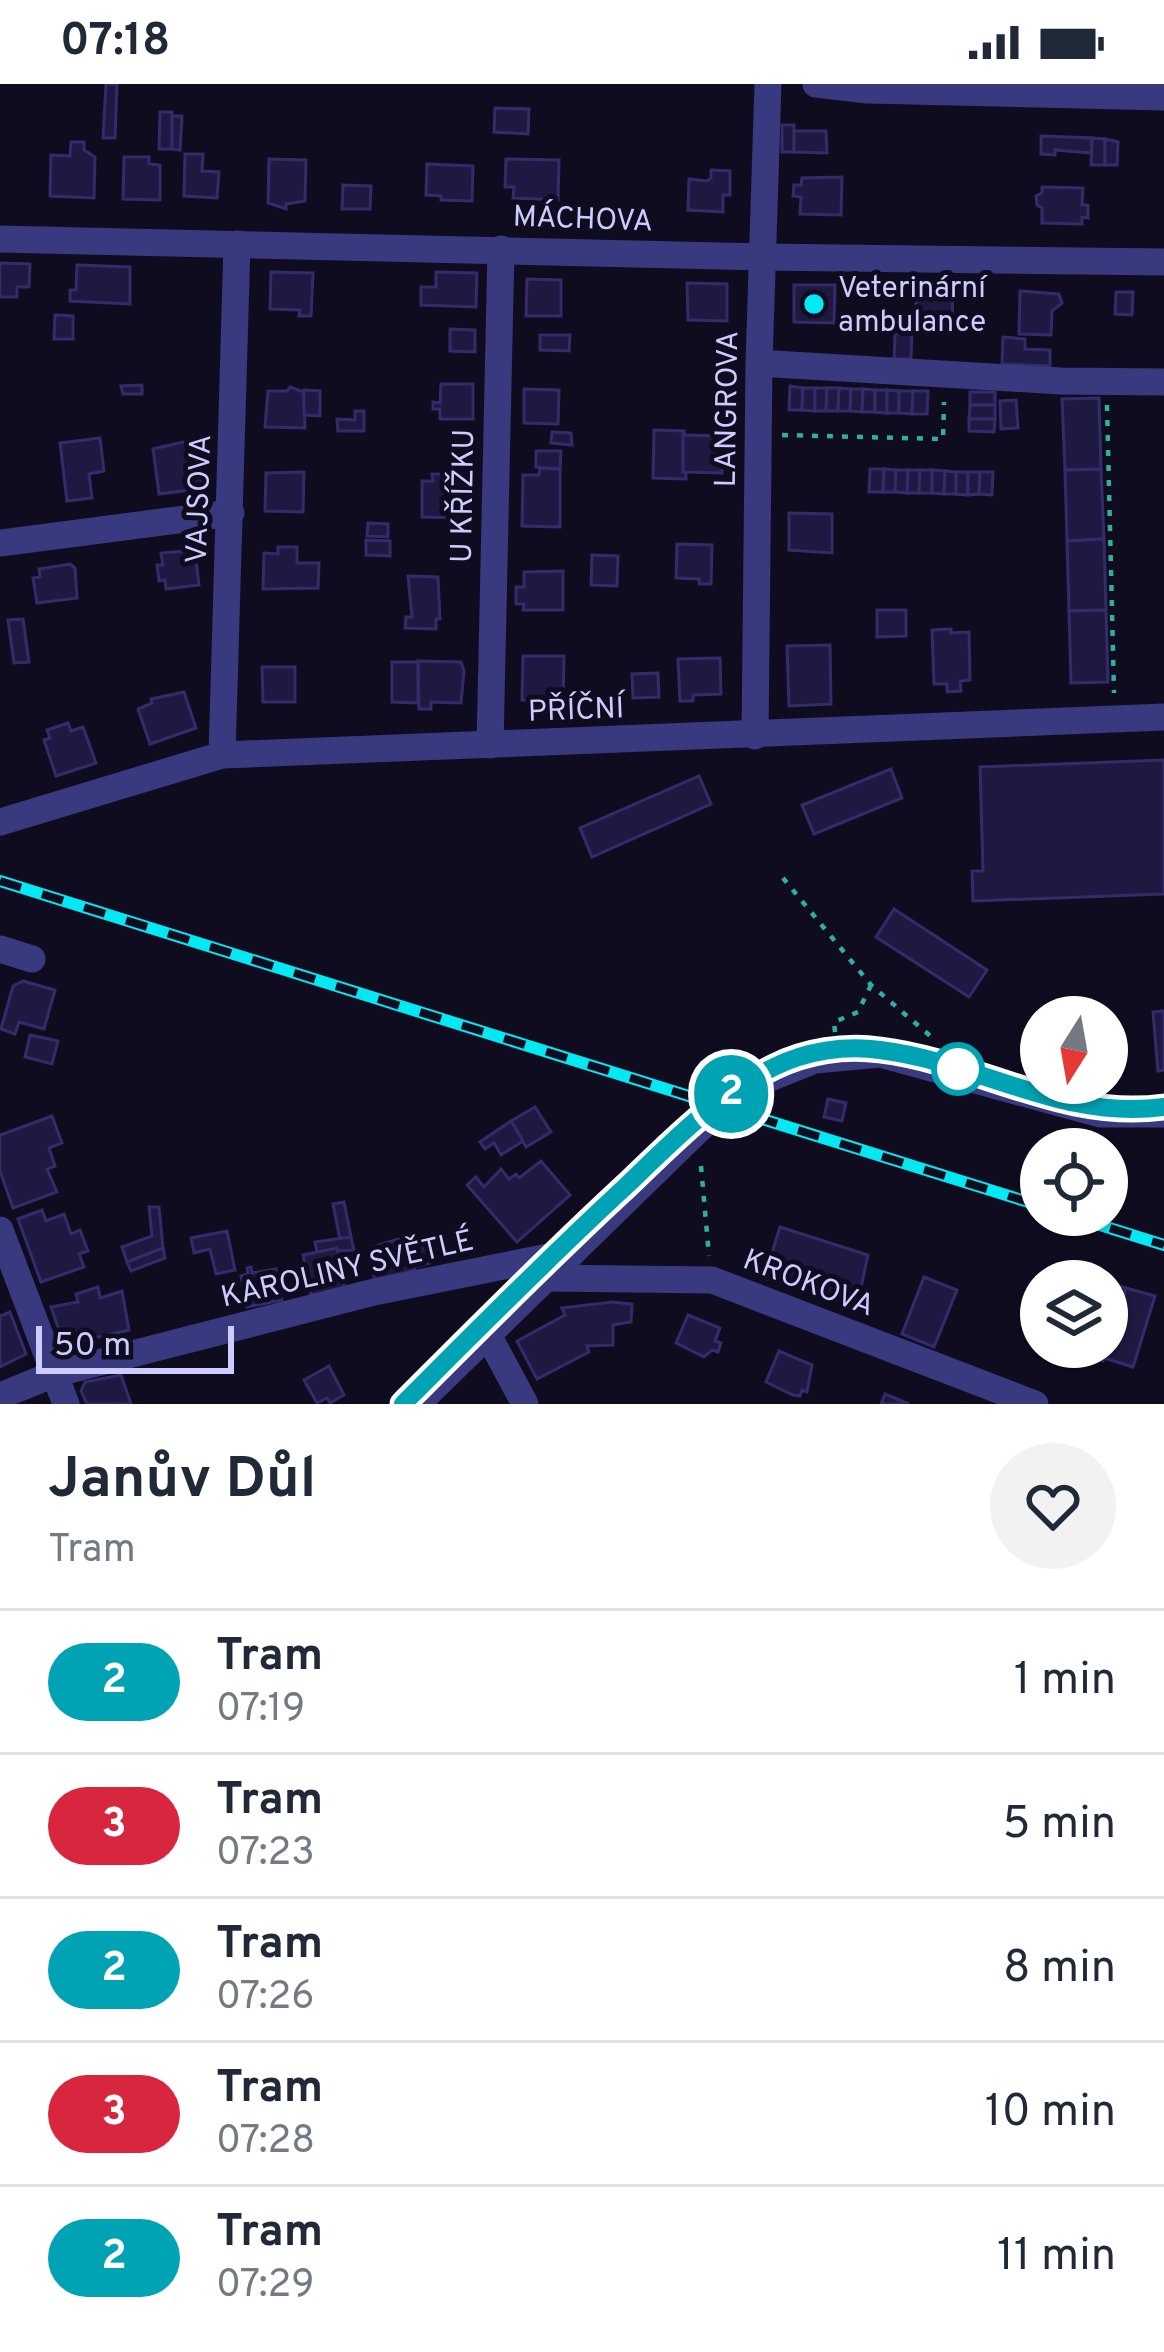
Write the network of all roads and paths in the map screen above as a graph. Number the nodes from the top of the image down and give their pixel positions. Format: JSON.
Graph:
{"nodes":[{"id":1,"x":768,"y":84,"type":"edge"},
{"id":2,"x":816,"y":84,"type":"edge"},
{"id":3,"x":1164,"y":97,"type":"edge"},
{"id":4,"x":0,"y":239,"type":"edge"},
{"id":5,"x":237,"y":244,"type":"junction"},
{"id":6,"x":501,"y":248,"type":"junction"},
{"id":7,"x":763,"y":257,"type":"junction"},
{"id":8,"x":1164,"y":262,"type":"edge"},
{"id":9,"x":759,"y":363,"type":"junction"},
{"id":10,"x":945,"y":374,"type":"junction"},
{"id":11,"x":1106,"y":381,"type":"junction"},
{"id":12,"x":1164,"y":382,"type":"edge"},
{"id":13,"x":758,"y":434,"type":"junction"},
{"id":14,"x":231,"y":513,"type":"junction"},
{"id":15,"x":0,"y":542,"type":"edge"},
{"id":16,"x":1164,"y":717,"type":"edge"},
{"id":17,"x":1115,"y":719,"type":"junction"},
{"id":18,"x":755,"y":736,"type":"junction"},
{"id":19,"x":490,"y":745,"type":"junction"},
{"id":20,"x":222,"y":755,"type":"junction"},
{"id":21,"x":0,"y":822,"type":"edge"},
{"id":22,"x":783,"y":878,"type":"dead end"},
{"id":23,"x":0,"y":949,"type":"edge"},
{"id":24,"x":32,"y":959,"type":"dead end"},
{"id":25,"x":871,"y":985,"type":"junction"},
{"id":26,"x":936,"y":1041,"type":"dead end"},
{"id":27,"x":836,"y":1055,"type":"junction"},
{"id":28,"x":1164,"y":1114,"type":"edge"},
{"id":29,"x":698,"y":1130,"type":"junction"},
{"id":30,"x":0,"y":1230,"type":"edge"},
{"id":31,"x":573,"y":1252,"type":"junction"},
{"id":32,"x":548,"y":1278,"type":"junction"},
{"id":33,"x":712,"y":1280,"type":"junction"},
{"id":34,"x":489,"y":1336,"type":"junction"},
{"id":35,"x":54,"y":1374,"type":"junction"},
{"id":36,"x":0,"y":1396,"type":"edge"},
{"id":37,"x":66,"y":1404,"type":"edge"},
{"id":38,"x":417,"y":1404,"type":"edge"},
{"id":39,"x":525,"y":1404,"type":"edge"},
{"id":40,"x":1035,"y":1404,"type":"edge"}],
"edges":[{"from":1,"to":7,"type":"street","name":"LANGROVA"},
{"from":2,"to":3,"type":"street"},
{"from":4,"to":5,"type":"street","name":"MÁCHOVA"},
{"from":5,"to":6,"type":"street","name":"MÁCHOVA"},
{"from":5,"to":14,"type":"street","name":"VAJSOVA"},
{"from":6,"to":7,"type":"street","name":"MÁCHOVA"},
{"from":6,"to":19,"type":"street","name":"U KŘÍŽKU"},
{"from":7,"to":8,"type":"street","name":"MÁCHOVA"},
{"from":7,"to":9,"type":"street","name":"LANGROVA"},
{"from":9,"to":10,"type":"street"},
{"from":9,"to":13,"type":"street","name":"LANGROVA"},
{"from":10,"to":11,"type":"street"},
{"from":10,"to":13,"type":"path"},
{"from":11,"to":12,"type":"street"},
{"from":11,"to":17,"type":"path"},
{"from":13,"to":18,"type":"street","name":"LANGROVA"},
{"from":14,"to":15,"type":"street"},
{"from":14,"to":20,"type":"street","name":"VAJSOVA"},
{"from":16,"to":17,"type":"street","name":"PŘÍČNÍ"},
{"from":17,"to":18,"type":"street","name":"PŘÍČNÍ"},
{"from":18,"to":19,"type":"street","name":"PŘÍČNÍ"},
{"from":19,"to":20,"type":"street","name":"PŘÍČNÍ"},
{"from":20,"to":21,"type":"street","name":"PŘÍČNÍ"},
{"from":22,"to":25,"type":"path"},
{"from":23,"to":24,"type":"street"},
{"from":25,"to":26,"type":"path"},
{"from":25,"to":27,"type":"path"},
{"from":27,"to":28,"type":"street"},
{"from":27,"to":29,"type":"street"},
{"from":29,"to":31,"type":"street"},
{"from":29,"to":33,"type":"path"},
{"from":30,"to":35,"type":"street"},
{"from":31,"to":32,"type":"street"},
{"from":31,"to":35,"type":"street","name":"KAROLINY SVĚTLÉ"},
{"from":32,"to":33,"type":"street","name":"KROKOVA"},
{"from":32,"to":34,"type":"street"},
{"from":33,"to":40,"type":"street","name":"KROKOVA"},
{"from":34,"to":38,"type":"street"},
{"from":34,"to":39,"type":"street"},
{"from":35,"to":36,"type":"street","name":"KAROLINY SVĚTLÉ"},
{"from":35,"to":37,"type":"street"}]}
